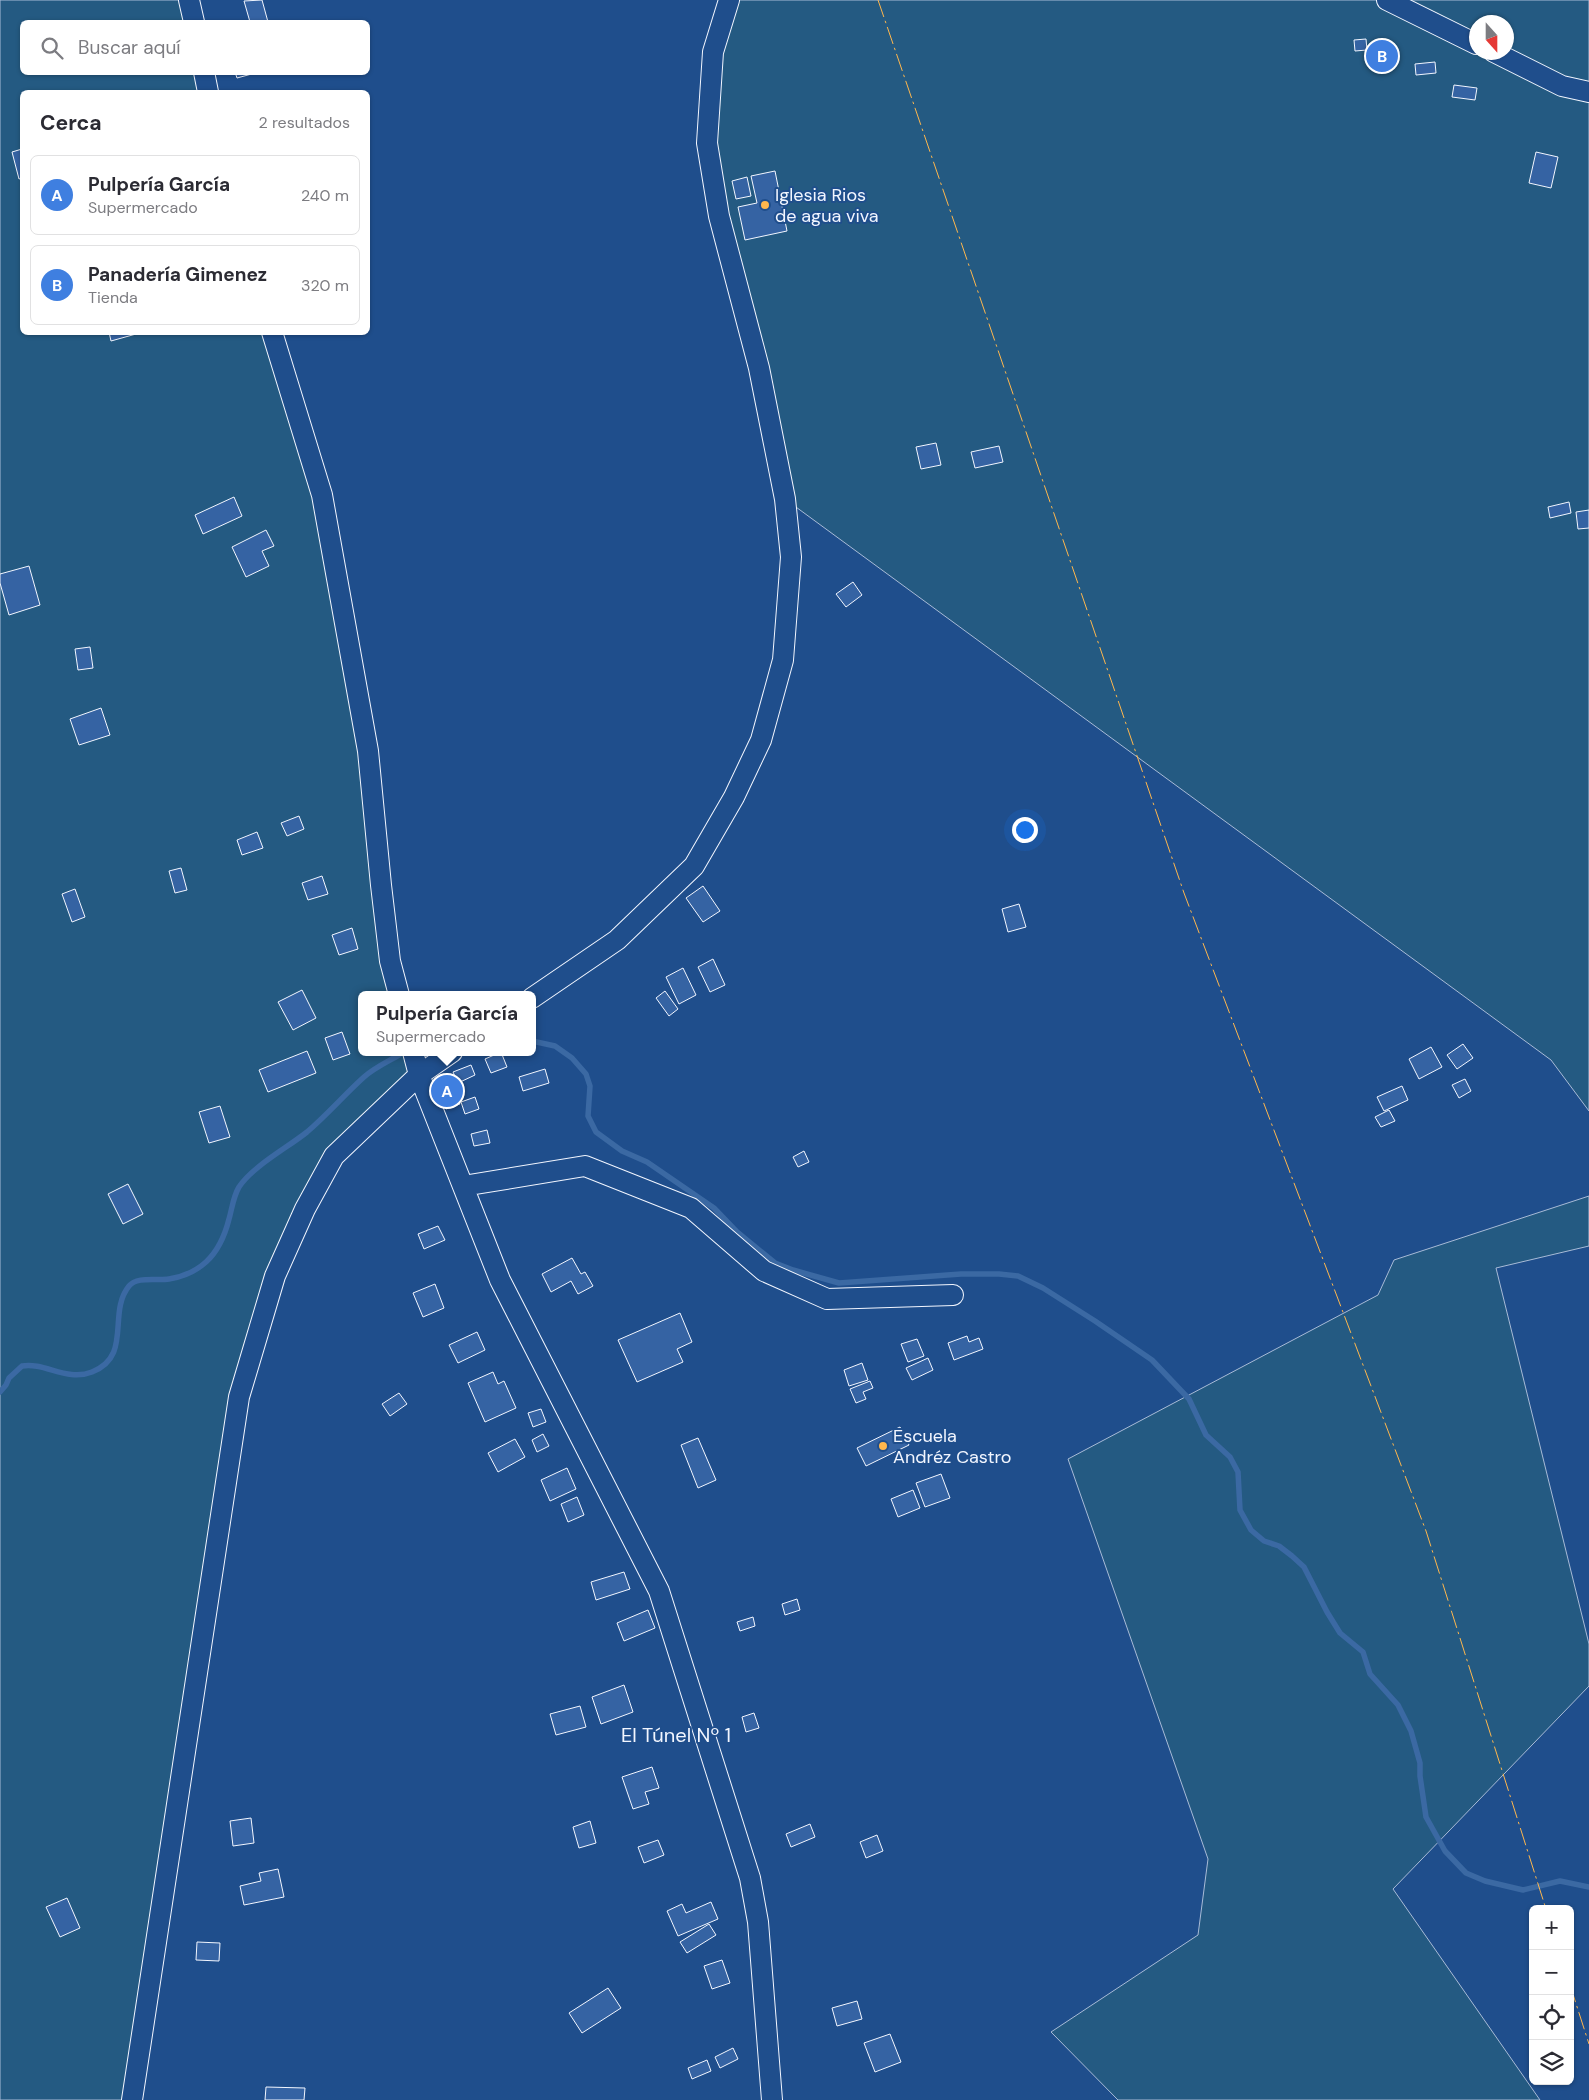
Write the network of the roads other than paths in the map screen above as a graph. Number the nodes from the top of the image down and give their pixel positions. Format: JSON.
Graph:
{"nodes":[{"id":1,"x":189,"y":0,"type":"edge"},
{"id":2,"x":729,"y":0,"type":"edge"},
{"id":3,"x":1387,"y":0,"type":"edge"},
{"id":4,"x":194,"y":20,"type":"edge"},
{"id":5,"x":1469,"y":41,"type":"edge"},
{"id":6,"x":1510,"y":60,"type":"edge"},
{"id":7,"x":205,"y":75,"type":"edge"},
{"id":8,"x":208,"y":90,"type":"edge"},
{"id":9,"x":1589,"y":92,"type":"edge"},
{"id":10,"x":273,"y":335,"type":"edge"},
{"id":11,"x":398,"y":991,"type":"edge"},
{"id":12,"x":536,"y":995,"type":"edge"},
{"id":13,"x":414,"y":1056,"type":"edge"},
{"id":14,"x":446,"y":1056,"type":"edge"},
{"id":15,"x":419,"y":1075,"type":"junction"},
{"id":16,"x":462,"y":1186,"type":"junction"},
{"id":17,"x":953,"y":1295,"type":"dead end"},
{"id":18,"x":132,"y":2100,"type":"edge"},
{"id":19,"x":772,"y":2100,"type":"edge"}],
"edges":[{"from":1,"to":4,"type":"street"},
{"from":2,"to":12,"type":"street"},
{"from":3,"to":5,"type":"street"},
{"from":6,"to":9,"type":"street"},
{"from":7,"to":8,"type":"street"},
{"from":10,"to":11,"type":"street"},
{"from":13,"to":15,"type":"street"},
{"from":14,"to":15,"type":"street"},
{"from":15,"to":16,"type":"street"},
{"from":15,"to":18,"type":"street"},
{"from":16,"to":17,"type":"street"},
{"from":16,"to":19,"type":"street"}]}
